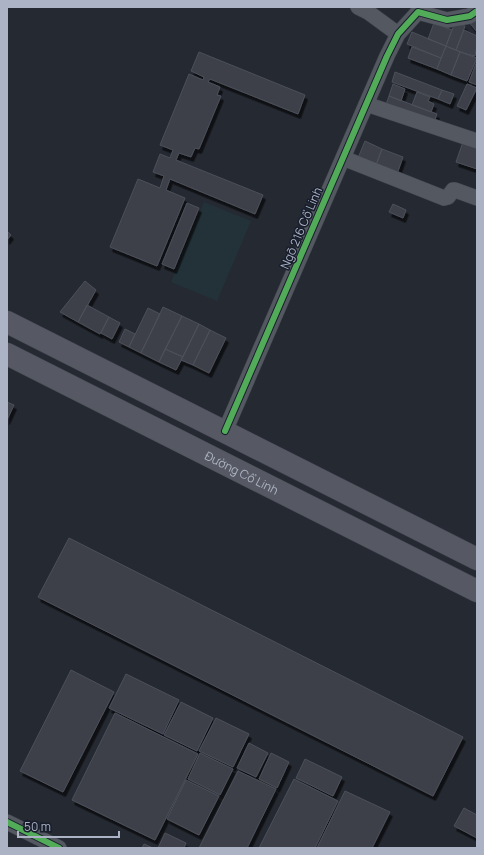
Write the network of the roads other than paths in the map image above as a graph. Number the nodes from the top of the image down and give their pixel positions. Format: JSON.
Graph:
{"nodes":[{"id":1,"x":366,"y":9,"type":"edge"},
{"id":2,"x":477,"y":11,"type":"edge"},
{"id":3,"x":398,"y":34,"type":"junction"},
{"id":4,"x":366,"y":104,"type":"junction"},
{"id":5,"x":477,"y":141,"type":"edge"},
{"id":6,"x":343,"y":158,"type":"junction"},
{"id":7,"x":477,"y":198,"type":"edge"},
{"id":8,"x":7,"y":322,"type":"edge"},
{"id":9,"x":7,"y":354,"type":"edge"},
{"id":10,"x":225,"y":431,"type":"junction"},
{"id":11,"x":477,"y":559,"type":"edge"},
{"id":12,"x":477,"y":591,"type":"edge"},
{"id":13,"x":7,"y":822,"type":"edge"},
{"id":14,"x":59,"y":848,"type":"edge"}],
"edges":[{"from":1,"to":3,"type":"street"},
{"from":2,"to":3,"type":"street","name":"Ngõ 216 Cổ Linh"},
{"from":3,"to":4,"type":"street","name":"Ngõ 216 Cổ Linh"},
{"from":4,"to":5,"type":"street"},
{"from":4,"to":6,"type":"street","name":"Ngõ 216 Cổ Linh"},
{"from":6,"to":7,"type":"street"},
{"from":6,"to":10,"type":"street","name":"Ngõ 216 Cổ Linh"},
{"from":8,"to":10,"type":"main road"},
{"from":9,"to":12,"type":"main road","name":"Đường Cổ Linh"},
{"from":10,"to":11,"type":"main road"},
{"from":13,"to":14,"type":"street"}]}
